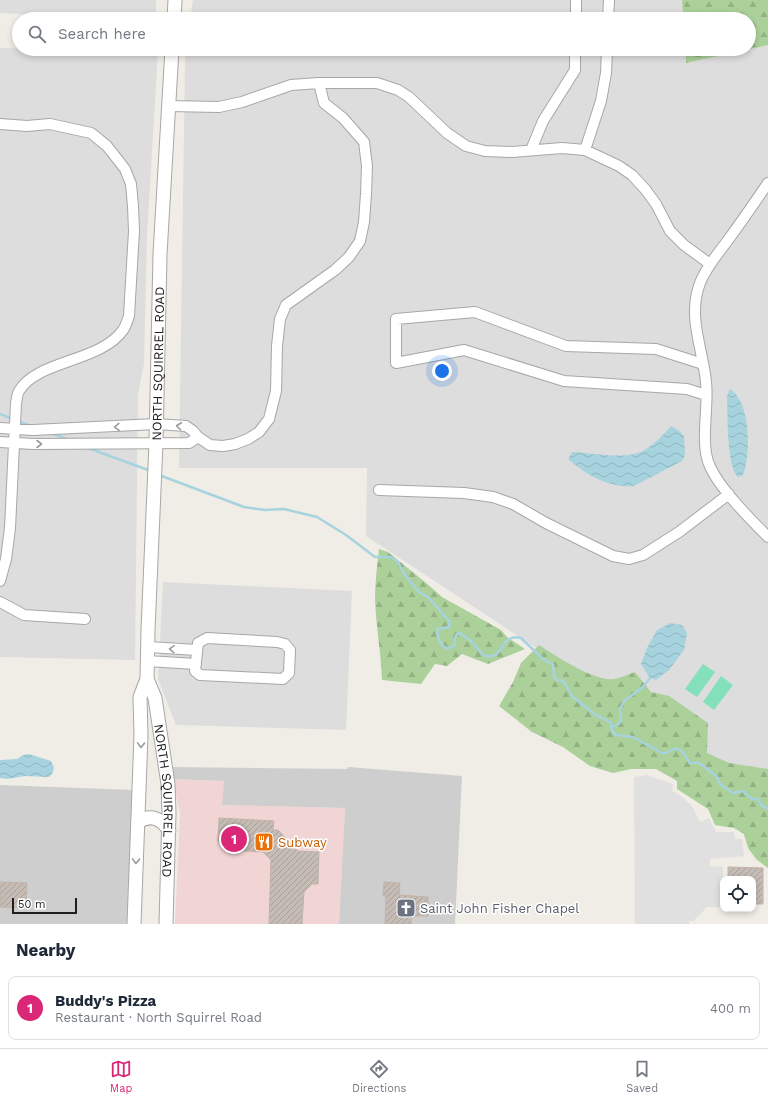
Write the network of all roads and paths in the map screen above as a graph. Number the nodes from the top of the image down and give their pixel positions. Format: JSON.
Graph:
{"nodes":[{"id":1,"x":175,"y":0,"type":"edge"},
{"id":2,"x":576,"y":0,"type":"edge"},
{"id":3,"x":609,"y":0,"type":"edge"},
{"id":4,"x":174,"y":12,"type":"edge"},
{"id":5,"x":576,"y":12,"type":"edge"},
{"id":6,"x":608,"y":12,"type":"edge"},
{"id":7,"x":172,"y":56,"type":"edge"},
{"id":8,"x":576,"y":56,"type":"edge"},
{"id":9,"x":607,"y":56,"type":"edge"},
{"id":10,"x":319,"y":83,"type":"junction"},
{"id":11,"x":169,"y":106,"type":"junction"},
{"id":12,"x":0,"y":124,"type":"edge"},
{"id":13,"x":531,"y":150,"type":"junction"},
{"id":14,"x":585,"y":150,"type":"junction"},
{"id":15,"x":768,"y":183,"type":"edge"},
{"id":16,"x":710,"y":264,"type":"junction"},
{"id":17,"x":703,"y":364,"type":"junction"},
{"id":18,"x":706,"y":396,"type":"junction"},
{"id":19,"x":156,"y":424,"type":"junction"},
{"id":20,"x":0,"y":428,"type":"edge"},
{"id":21,"x":14,"y":436,"type":"junction"},
{"id":22,"x":198,"y":437,"type":"junction"},
{"id":23,"x":0,"y":442,"type":"edge"},
{"id":24,"x":156,"y":443,"type":"junction"},
{"id":25,"x":380,"y":490,"type":"dead end"},
{"id":26,"x":729,"y":494,"type":"junction"},
{"id":27,"x":768,"y":537,"type":"edge"},
{"id":28,"x":0,"y":581,"type":"edge"},
{"id":29,"x":0,"y":602,"type":"edge"},
{"id":30,"x":85,"y":619,"type":"dead end"},
{"id":31,"x":148,"y":648,"type":"junction"},
{"id":32,"x":197,"y":650,"type":"junction"},
{"id":33,"x":147,"y":661,"type":"junction"},
{"id":34,"x":196,"y":664,"type":"junction"},
{"id":35,"x":147,"y":679,"type":"junction"},
{"id":36,"x":141,"y":725,"type":"junction"},
{"id":37,"x":160,"y":728,"type":"junction"},
{"id":38,"x":138,"y":822,"type":"junction"},
{"id":39,"x":169,"y":831,"type":"junction"},
{"id":40,"x":134,"y":924,"type":"edge"},
{"id":41,"x":166,"y":924,"type":"edge"}],
"edges":[{"from":1,"to":4,"type":"street"},
{"from":2,"to":5,"type":"street"},
{"from":3,"to":6,"type":"street"},
{"from":7,"to":11,"type":"street","name":"NORTH SQUIRREL ROAD"},
{"from":8,"to":13,"type":"street"},
{"from":9,"to":14,"type":"street"},
{"from":10,"to":11,"type":"street"},
{"from":10,"to":13,"type":"street"},
{"from":10,"to":22,"type":"street"},
{"from":11,"to":19,"type":"street","name":"NORTH SQUIRREL ROAD"},
{"from":12,"to":21,"type":"street"},
{"from":13,"to":14,"type":"street"},
{"from":14,"to":16,"type":"street"},
{"from":15,"to":16,"type":"street"},
{"from":16,"to":17,"type":"street"},
{"from":17,"to":18,"type":"street"},
{"from":17,"to":18,"type":"street"},
{"from":18,"to":26,"type":"street"},
{"from":19,"to":21,"type":"street","one_way":true},
{"from":22,"to":19,"type":"street","one_way":true},
{"from":19,"to":24,"type":"street","name":"NORTH SQUIRREL ROAD"},
{"from":20,"to":21,"type":"street"},
{"from":21,"to":23,"type":"street"},
{"from":21,"to":24,"type":"street","one_way":true},
{"from":21,"to":28,"type":"street"},
{"from":22,"to":24,"type":"street"},
{"from":24,"to":31,"type":"street","name":"NORTH SQUIRREL ROAD"},
{"from":25,"to":26,"type":"street"},
{"from":26,"to":27,"type":"street"},
{"from":29,"to":30,"type":"street"},
{"from":32,"to":31,"type":"street","one_way":true},
{"from":31,"to":33,"type":"street","name":"NORTH SQUIRREL ROAD"},
{"from":32,"to":34,"type":"street"},
{"from":32,"to":34,"type":"street"},
{"from":33,"to":34,"type":"street"},
{"from":33,"to":35,"type":"street","name":"NORTH SQUIRREL ROAD"},
{"from":35,"to":36,"type":"street","name":"NORTH SQUIRREL ROAD"},
{"from":35,"to":37,"type":"street","name":"NORTH SQUIRREL ROAD"},
{"from":36,"to":37,"type":"street"},
{"from":36,"to":38,"type":"street","name":"NORTH SQUIRREL ROAD","one_way":true},
{"from":37,"to":39,"type":"street","name":"NORTH SQUIRREL ROAD"},
{"from":38,"to":39,"type":"street"},
{"from":38,"to":40,"type":"street","name":"NORTH SQUIRREL ROAD","one_way":true},
{"from":39,"to":41,"type":"street","name":"NORTH SQUIRREL ROAD"}]}
